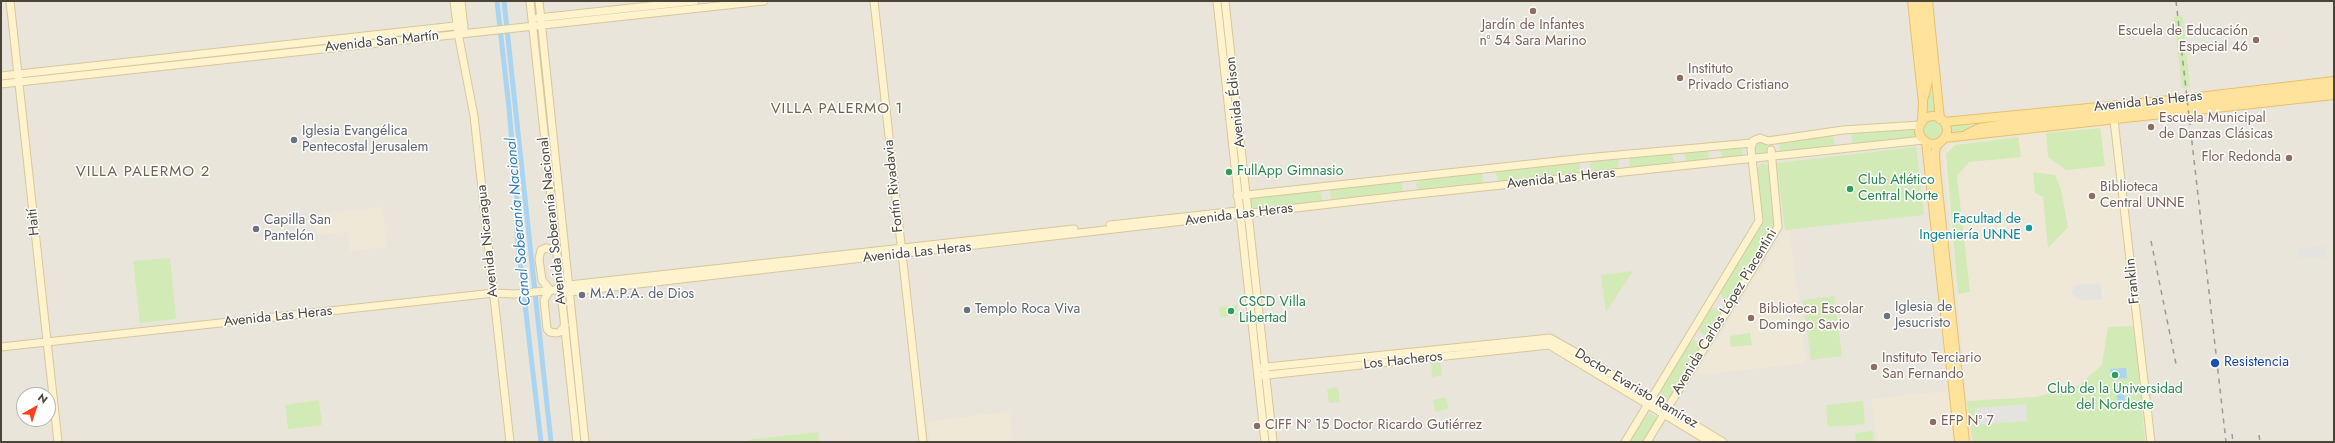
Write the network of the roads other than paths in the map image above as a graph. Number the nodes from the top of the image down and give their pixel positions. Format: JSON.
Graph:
{"nodes":[{"id":1,"x":10,"y":1,"type":"edge"},
{"id":2,"x":454,"y":1,"type":"edge"},
{"id":3,"x":461,"y":1,"type":"edge"},
{"id":4,"x":530,"y":1,"type":"edge"},
{"id":5,"x":539,"y":1,"type":"edge"},
{"id":6,"x":695,"y":1,"type":"edge"},
{"id":7,"x":764,"y":1,"type":"edge"},
{"id":8,"x":874,"y":1,"type":"edge"},
{"id":9,"x":1217,"y":1,"type":"edge"},
{"id":10,"x":1225,"y":1,"type":"edge"},
{"id":11,"x":1912,"y":1,"type":"edge"},
{"id":12,"x":1920,"y":1,"type":"edge"},
{"id":13,"x":1928,"y":1,"type":"edge"},
{"id":14,"x":541,"y":17,"type":"junction"},
{"id":15,"x":532,"y":18,"type":"junction"},
{"id":16,"x":542,"y":25,"type":"junction"},
{"id":17,"x":533,"y":26,"type":"junction"},
{"id":18,"x":461,"y":29,"type":"junction"},
{"id":19,"x":18,"y":74,"type":"junction"},
{"id":20,"x":1,"y":76,"type":"edge"},
{"id":21,"x":1928,"y":81,"type":"junction"},
{"id":22,"x":2334,"y":81,"type":"edge"},
{"id":23,"x":19,"y":82,"type":"junction"},
{"id":24,"x":1,"y":84,"type":"edge"},
{"id":25,"x":2334,"y":88,"type":"edge"},
{"id":26,"x":2334,"y":95,"type":"edge"},
{"id":27,"x":1938,"y":102,"type":"junction"},
{"id":28,"x":1923,"y":103,"type":"junction"},
{"id":29,"x":1942,"y":120,"type":"junction"},
{"id":30,"x":2114,"y":120,"type":"junction"},
{"id":31,"x":1962,"y":122,"type":"junction"},
{"id":32,"x":1921,"y":123,"type":"junction"},
{"id":33,"x":1978,"y":128,"type":"junction"},
{"id":34,"x":544,"y":134,"type":"junction"},
{"id":35,"x":1963,"y":136,"type":"junction"},
{"id":36,"x":1943,"y":139,"type":"junction"},
{"id":37,"x":1754,"y":141,"type":"junction"},
{"id":38,"x":1768,"y":141,"type":"junction"},
{"id":39,"x":1925,"y":141,"type":"junction"},
{"id":40,"x":1762,"y":155,"type":"junction"},
{"id":41,"x":557,"y":179,"type":"junction"},
{"id":42,"x":1247,"y":195,"type":"junction"},
{"id":43,"x":1237,"y":196,"type":"junction"},
{"id":44,"x":1239,"y":213,"type":"junction"},
{"id":45,"x":1248,"y":213,"type":"junction"},
{"id":46,"x":557,"y":251,"type":"junction"},
{"id":47,"x":901,"y":251,"type":"junction"},
{"id":48,"x":569,"y":289,"type":"junction"},
{"id":49,"x":557,"y":290,"type":"junction"},
{"id":50,"x":494,"y":293,"type":"junction"},
{"id":51,"x":565,"y":325,"type":"junction"},
{"id":52,"x":47,"y":342,"type":"junction"},
{"id":53,"x":1549,"y":342,"type":"junction"},
{"id":54,"x":1,"y":347,"type":"edge"},
{"id":55,"x":1265,"y":367,"type":"junction"},
{"id":56,"x":1257,"y":368,"type":"junction"},
{"id":57,"x":1266,"y":375,"type":"junction"},
{"id":58,"x":1258,"y":376,"type":"junction"},
{"id":59,"x":580,"y":386,"type":"junction"},
{"id":60,"x":1652,"y":398,"type":"junction"},
{"id":61,"x":1648,"y":405,"type":"junction"},
{"id":62,"x":1666,"y":411,"type":"junction"},
{"id":63,"x":576,"y":428,"type":"junction"},
{"id":64,"x":58,"y":442,"type":"edge"},
{"id":65,"x":510,"y":442,"type":"edge"},
{"id":66,"x":577,"y":442,"type":"edge"},
{"id":67,"x":585,"y":442,"type":"edge"},
{"id":68,"x":923,"y":442,"type":"edge"},
{"id":69,"x":1265,"y":442,"type":"edge"},
{"id":70,"x":1274,"y":442,"type":"edge"},
{"id":71,"x":1625,"y":442,"type":"edge"},
{"id":72,"x":1647,"y":442,"type":"edge"},
{"id":73,"x":1710,"y":442,"type":"edge"},
{"id":74,"x":1723,"y":442,"type":"edge"},
{"id":75,"x":1959,"y":442,"type":"edge"},
{"id":76,"x":1965,"y":442,"type":"edge"},
{"id":77,"x":2151,"y":442,"type":"edge"}],
"edges":[{"from":1,"to":19,"type":"main road","name":"Haití"},
{"from":2,"to":18,"type":"main road","name":"Avenida Nicaragua"},
{"from":3,"to":18,"type":"main road","name":"Avenida Nicaragua"},
{"from":4,"to":15,"type":"main road","name":"Avenida Soberanía Nacional"},
{"from":5,"to":14,"type":"main road","name":"Avenida Soberanía Nacional"},
{"from":6,"to":14,"type":"main road"},
{"from":7,"to":16,"type":"main road","name":"Avenida San Martín"},
{"from":8,"to":47,"type":"main road","name":"Fortín Rivadavia"},
{"from":9,"to":43,"type":"main road","name":"Avenida Édison"},
{"from":10,"to":42,"type":"main road","name":"Avenida Édison"},
{"from":11,"to":28,"type":"main road"},
{"from":12,"to":21,"type":"main road"},
{"from":13,"to":27,"type":"main road"},
{"from":14,"to":15,"type":"main road"},
{"from":14,"to":16,"type":"main road","name":"Avenida Soberanía Nacional"},
{"from":15,"to":17,"type":"main road","name":"Avenida Soberanía Nacional"},
{"from":16,"to":17,"type":"main road","name":"Avenida San Martín"},
{"from":16,"to":41,"type":"main road","name":"Avenida Soberanía Nacional"},
{"from":17,"to":18,"type":"main road","name":"Avenida San Martín"},
{"from":17,"to":34,"type":"main road","name":"Avenida Soberanía Nacional"},
{"from":18,"to":19,"type":"main road","name":"Avenida San Martín"},
{"from":18,"to":23,"type":"main road","name":"Avenida San Martín"},
{"from":18,"to":50,"type":"main road","name":"Avenida Nicaragua"},
{"from":19,"to":20,"type":"main road","name":"Avenida San Martín"},
{"from":19,"to":23,"type":"main road","name":"Haití"},
{"from":21,"to":27,"type":"main road"},
{"from":21,"to":28,"type":"main road"},
{"from":22,"to":31,"type":"main road","name":"Avenida Las Heras"},
{"from":23,"to":24,"type":"main road","name":"Avenida San Martín"},
{"from":23,"to":52,"type":"main road","name":"Haití"},
{"from":25,"to":33,"type":"main road","name":"Avenida Las Heras"},
{"from":26,"to":30,"type":"main road","name":"Avenida Las Heras"},
{"from":27,"to":29,"type":"main road"},
{"from":28,"to":32,"type":"main road"},
{"from":29,"to":31,"type":"main road","name":"Avenida Las Heras"},
{"from":29,"to":32,"type":"main road"},
{"from":29,"to":36,"type":"main road"},
{"from":30,"to":35,"type":"main road","name":"Avenida Las Heras"},
{"from":30,"to":77,"type":"main road","name":"Franklin"},
{"from":31,"to":33,"type":"main road","name":"Avenida Las Heras"},
{"from":32,"to":38,"type":"main road","name":"Avenida Las Heras"},
{"from":32,"to":39,"type":"main road"},
{"from":33,"to":35,"type":"main road","name":"Avenida Las Heras"},
{"from":34,"to":41,"type":"main road"},
{"from":34,"to":46,"type":"main road","name":"Avenida Soberanía Nacional"},
{"from":35,"to":36,"type":"main road","name":"Avenida Las Heras"},
{"from":36,"to":39,"type":"main road"},
{"from":36,"to":76,"type":"main road"},
{"from":37,"to":38,"type":"main road","name":"Avenida Las Heras"},
{"from":37,"to":40,"type":"main road","name":"Avenida Carlos López Piacentini"},
{"from":37,"to":42,"type":"main road","name":"Avenida Las Heras"},
{"from":38,"to":40,"type":"main road","name":"Avenida Carlos López Piacentini"},
{"from":39,"to":40,"type":"main road","name":"Avenida Las Heras"},
{"from":39,"to":75,"type":"main road"},
{"from":40,"to":45,"type":"main road","name":"Avenida Las Heras"},
{"from":40,"to":60,"type":"main road","name":"Avenida Carlos López Piacentini"},
{"from":40,"to":62,"type":"main road","name":"Avenida Carlos López Piacentini"},
{"from":41,"to":48,"type":"main road","name":"Avenida Soberanía Nacional"},
{"from":42,"to":43,"type":"main road","name":"Avenida Las Heras"},
{"from":42,"to":45,"type":"main road","name":"Avenida Édison"},
{"from":43,"to":44,"type":"main road","name":"Avenida Édison"},
{"from":44,"to":45,"type":"main road","name":"Avenida Las Heras"},
{"from":44,"to":47,"type":"main road","name":"Avenida Las Heras"},
{"from":44,"to":56,"type":"main road","name":"Avenida Édison"},
{"from":45,"to":55,"type":"main road","name":"Avenida Édison"},
{"from":46,"to":49,"type":"main road","name":"Avenida Soberanía Nacional"},
{"from":46,"to":49,"type":"main road"},
{"from":47,"to":48,"type":"main road","name":"Avenida Las Heras"},
{"from":47,"to":68,"type":"main road","name":"Fortín Rivadavia"},
{"from":48,"to":49,"type":"main road","name":"Avenida Las Heras"},
{"from":48,"to":59,"type":"main road","name":"Avenida Soberanía Nacional"},
{"from":49,"to":50,"type":"main road","name":"Avenida Las Heras"},
{"from":49,"to":51,"type":"main road","name":"Avenida Soberanía Nacional"},
{"from":49,"to":51,"type":"main road"},
{"from":50,"to":52,"type":"main road","name":"Avenida Las Heras"},
{"from":50,"to":65,"type":"main road","name":"Avenida Nicaragua"},
{"from":51,"to":63,"type":"main road","name":"Avenida Soberanía Nacional"},
{"from":52,"to":54,"type":"main road","name":"Avenida Las Heras"},
{"from":52,"to":64,"type":"main road","name":"Haití"},
{"from":53,"to":55,"type":"main road","name":"Los Hacheros"},
{"from":53,"to":57,"type":"main road","name":"Los Hacheros"},
{"from":53,"to":60,"type":"main road","name":"Doctor Evaristo Ramírez"},
{"from":53,"to":61,"type":"main road","name":"Doctor Evaristo Ramírez"},
{"from":55,"to":56,"type":"main road","name":"Los Hacheros"},
{"from":55,"to":57,"type":"main road","name":"Avenida Édison"},
{"from":56,"to":58,"type":"main road","name":"Avenida Édison"},
{"from":57,"to":58,"type":"main road","name":"Los Hacheros"},
{"from":57,"to":70,"type":"main road","name":"Avenida Édison"},
{"from":58,"to":69,"type":"main road","name":"Avenida Édison"},
{"from":59,"to":63,"type":"main road"},
{"from":59,"to":67,"type":"main road","name":"Avenida Soberanía Nacional"},
{"from":60,"to":61,"type":"main road","name":"Avenida Carlos López Piacentini"},
{"from":60,"to":62,"type":"main road","name":"Doctor Evaristo Ramírez"},
{"from":61,"to":62,"type":"main road","name":"Doctor Evaristo Ramírez"},
{"from":61,"to":71,"type":"main road","name":"Avenida Carlos López Piacentini"},
{"from":62,"to":72,"type":"main road","name":"Avenida Carlos López Piacentini"},
{"from":62,"to":73,"type":"main road","name":"Doctor Evaristo Ramírez"},
{"from":62,"to":74,"type":"main road","name":"Doctor Evaristo Ramírez"},
{"from":63,"to":66,"type":"main road","name":"Avenida Soberanía Nacional"}]}
